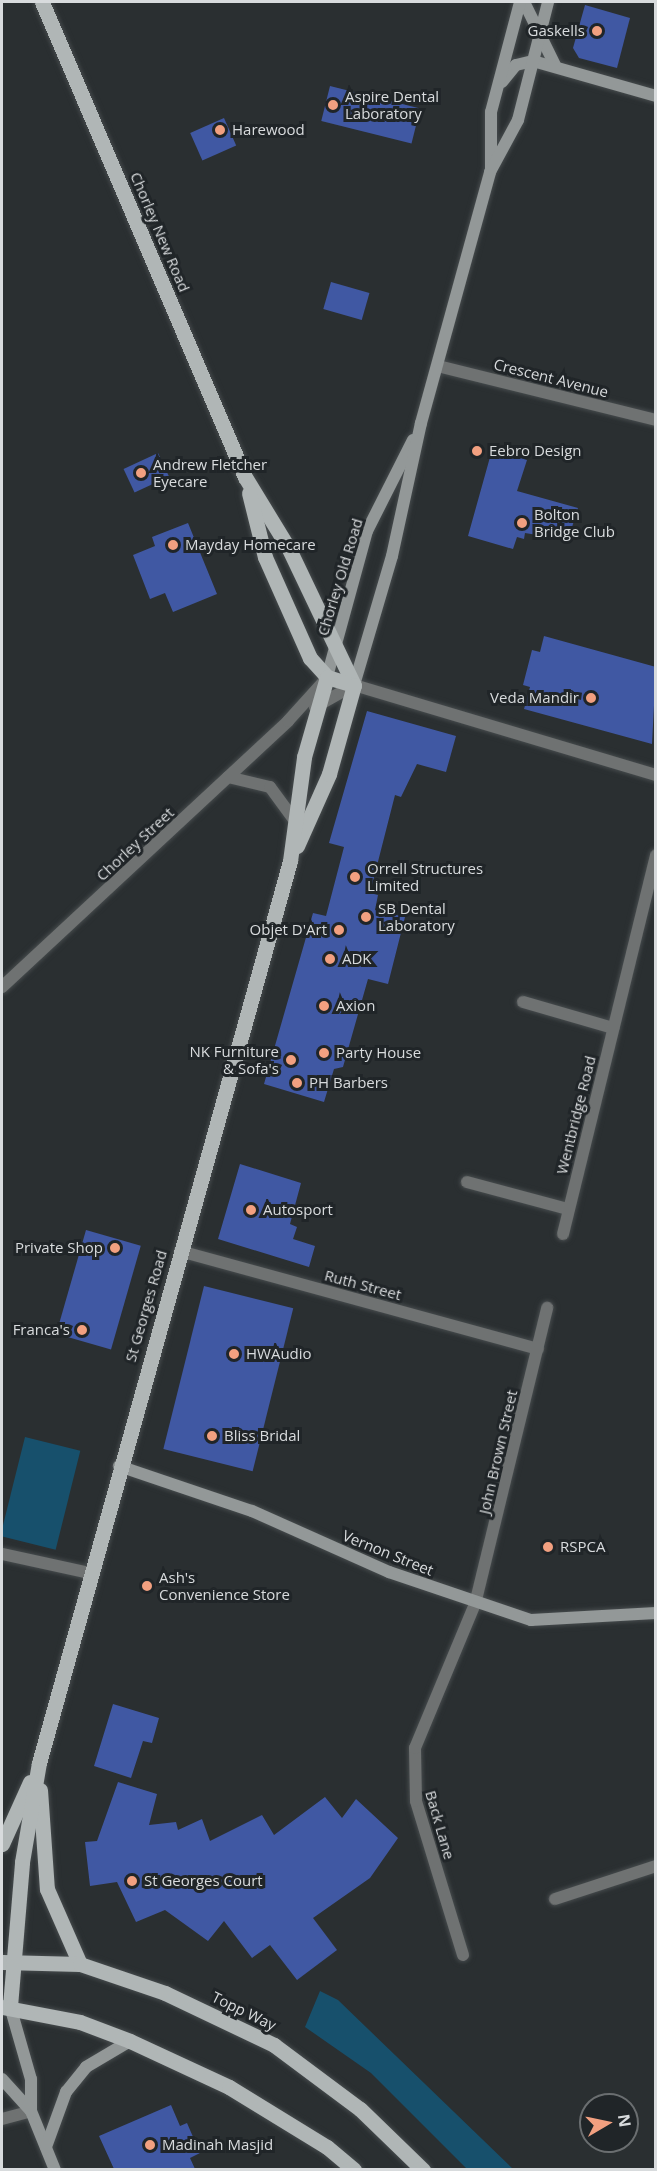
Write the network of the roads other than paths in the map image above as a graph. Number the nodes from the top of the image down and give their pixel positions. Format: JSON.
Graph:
{"nodes":[{"id":1,"x":42,"y":2,"type":"edge"},
{"id":2,"x":522,"y":2,"type":"edge"},
{"id":3,"x":548,"y":2,"type":"edge"},
{"id":4,"x":539,"y":37,"type":"junction"},
{"id":5,"x":533,"y":62,"type":"junction"},
{"id":6,"x":555,"y":65,"type":"junction"},
{"id":7,"x":497,"y":88,"type":"junction"},
{"id":8,"x":656,"y":96,"type":"edge"},
{"id":9,"x":490,"y":172,"type":"junction"},
{"id":10,"x":438,"y":366,"type":"junction"},
{"id":11,"x":656,"y":420,"type":"edge"},
{"id":12,"x":421,"y":423,"type":"junction"},
{"id":13,"x":245,"y":477,"type":"junction"},
{"id":14,"x":335,"y":645,"type":"junction"},
{"id":15,"x":327,"y":677,"type":"junction"},
{"id":16,"x":354,"y":685,"type":"junction"},
{"id":17,"x":320,"y":705,"type":"junction"},
{"id":18,"x":288,"y":722,"type":"junction"},
{"id":19,"x":656,"y":775,"type":"edge"},
{"id":20,"x":228,"y":777,"type":"junction"},
{"id":21,"x":295,"y":821,"type":"junction"},
{"id":22,"x":656,"y":855,"type":"edge"},
{"id":23,"x":290,"y":861,"type":"junction"},
{"id":24,"x":2,"y":987,"type":"edge"},
{"id":25,"x":523,"y":1002,"type":"dead end"},
{"id":26,"x":613,"y":1028,"type":"junction"},
{"id":27,"x":467,"y":1182,"type":"dead end"},
{"id":28,"x":568,"y":1209,"type":"junction"},
{"id":29,"x":562,"y":1234,"type":"dead end"},
{"id":30,"x":180,"y":1251,"type":"junction"},
{"id":31,"x":547,"y":1308,"type":"dead end"},
{"id":32,"x":538,"y":1348,"type":"junction"},
{"id":33,"x":119,"y":1466,"type":"junction"},
{"id":34,"x":2,"y":1554,"type":"edge"},
{"id":35,"x":90,"y":1573,"type":"junction"},
{"id":36,"x":475,"y":1604,"type":"junction"},
{"id":37,"x":656,"y":1613,"type":"edge"},
{"id":38,"x":39,"y":1763,"type":"junction"},
{"id":39,"x":2,"y":1844,"type":"edge"},
{"id":40,"x":656,"y":1866,"type":"edge"},
{"id":41,"x":555,"y":1899,"type":"dead end"},
{"id":42,"x":463,"y":1955,"type":"dead end"},
{"id":43,"x":7,"y":1961,"type":"edge"},
{"id":44,"x":80,"y":1964,"type":"junction"},
{"id":45,"x":6,"y":2007,"type":"edge"},
{"id":46,"x":130,"y":2041,"type":"junction"},
{"id":47,"x":2,"y":2079,"type":"edge"},
{"id":48,"x":31,"y":2111,"type":"junction"},
{"id":49,"x":2,"y":2119,"type":"edge"},
{"id":50,"x":46,"y":2147,"type":"junction"},
{"id":51,"x":55,"y":2169,"type":"edge"},
{"id":52,"x":354,"y":2169,"type":"edge"},
{"id":53,"x":423,"y":2169,"type":"edge"}],
"edges":[{"from":1,"to":13,"type":"main road","name":"Chorley New Road"},
{"from":2,"to":4,"type":"main road"},
{"from":2,"to":7,"type":"main road","name":"Chorley Old Road"},
{"from":3,"to":4,"type":"main road","name":"Chorley Old Road"},
{"from":4,"to":5,"type":"main road","name":"Chorley Old Road"},
{"from":4,"to":6,"type":"main road"},
{"from":5,"to":6,"type":"main road"},
{"from":5,"to":7,"type":"main road"},
{"from":5,"to":9,"type":"main road","name":"Chorley Old Road"},
{"from":6,"to":8,"type":"main road"},
{"from":7,"to":9,"type":"main road","name":"Chorley Old Road"},
{"from":9,"to":10,"type":"main road","name":"Chorley Old Road"},
{"from":10,"to":11,"type":"street","name":"Crescent Avenue"},
{"from":10,"to":12,"type":"main road","name":"Chorley Old Road"},
{"from":12,"to":14,"type":"main road","name":"Chorley Old Road"},
{"from":12,"to":16,"type":"main road","name":"Chorley Old Road"},
{"from":13,"to":14,"type":"main road","name":"Chorley New Road"},
{"from":13,"to":15,"type":"main road","name":"Chorley New Road"},
{"from":14,"to":15,"type":"main road","name":"Chorley Old Road"},
{"from":14,"to":16,"type":"main road","name":"Chorley New Road"},
{"from":15,"to":16,"type":"main road"},
{"from":15,"to":17,"type":"main road","name":"St Georges Road"},
{"from":15,"to":18,"type":"street","name":"Chorley Street"},
{"from":16,"to":17,"type":"street","name":"Chorley Street"},
{"from":16,"to":19,"type":"street"},
{"from":16,"to":23,"type":"main road","name":"St Georges Road"},
{"from":17,"to":18,"type":"street","name":"Chorley Street"},
{"from":17,"to":21,"type":"main road","name":"St Georges Road"},
{"from":18,"to":20,"type":"street","name":"Chorley Street"},
{"from":20,"to":21,"type":"street"},
{"from":20,"to":24,"type":"street","name":"Chorley Street"},
{"from":21,"to":23,"type":"main road","name":"St Georges Road"},
{"from":22,"to":26,"type":"street","name":"Wentbridge Road"},
{"from":23,"to":30,"type":"main road","name":"St Georges Road"},
{"from":25,"to":26,"type":"street"},
{"from":26,"to":28,"type":"street","name":"Wentbridge Road"},
{"from":27,"to":28,"type":"street"},
{"from":28,"to":29,"type":"street","name":"Wentbridge Road"},
{"from":30,"to":32,"type":"street","name":"Ruth Street"},
{"from":30,"to":33,"type":"main road","name":"St Georges Road"},
{"from":31,"to":32,"type":"street","name":"John Brown Street"},
{"from":32,"to":36,"type":"street","name":"John Brown Street"},
{"from":33,"to":35,"type":"main road","name":"St Georges Road"},
{"from":33,"to":36,"type":"main road","name":"Vernon Street"},
{"from":34,"to":35,"type":"street"},
{"from":35,"to":38,"type":"main road","name":"St Georges Road"},
{"from":36,"to":37,"type":"main road","name":"Vernon Street"},
{"from":36,"to":42,"type":"street","name":"Back Lane"},
{"from":38,"to":39,"type":"main road","name":"St Georges Road"},
{"from":38,"to":43,"type":"main road","name":"St Georges Road"},
{"from":38,"to":44,"type":"main road"},
{"from":40,"to":41,"type":"street"},
{"from":43,"to":44,"type":"main road","name":"Topp Way"},
{"from":43,"to":45,"type":"main road","name":"St Georges Road"},
{"from":44,"to":53,"type":"main road","name":"Topp Way"},
{"from":45,"to":46,"type":"main road"},
{"from":45,"to":48,"type":"main road","name":"St Georges Road"},
{"from":46,"to":50,"type":"main road"},
{"from":46,"to":52,"type":"main road"},
{"from":47,"to":48,"type":"main road","name":"St Georges Road"},
{"from":48,"to":49,"type":"street"},
{"from":48,"to":50,"type":"main road","name":"St Georges Road"},
{"from":50,"to":51,"type":"main road","name":"St Georges Road"}]}
